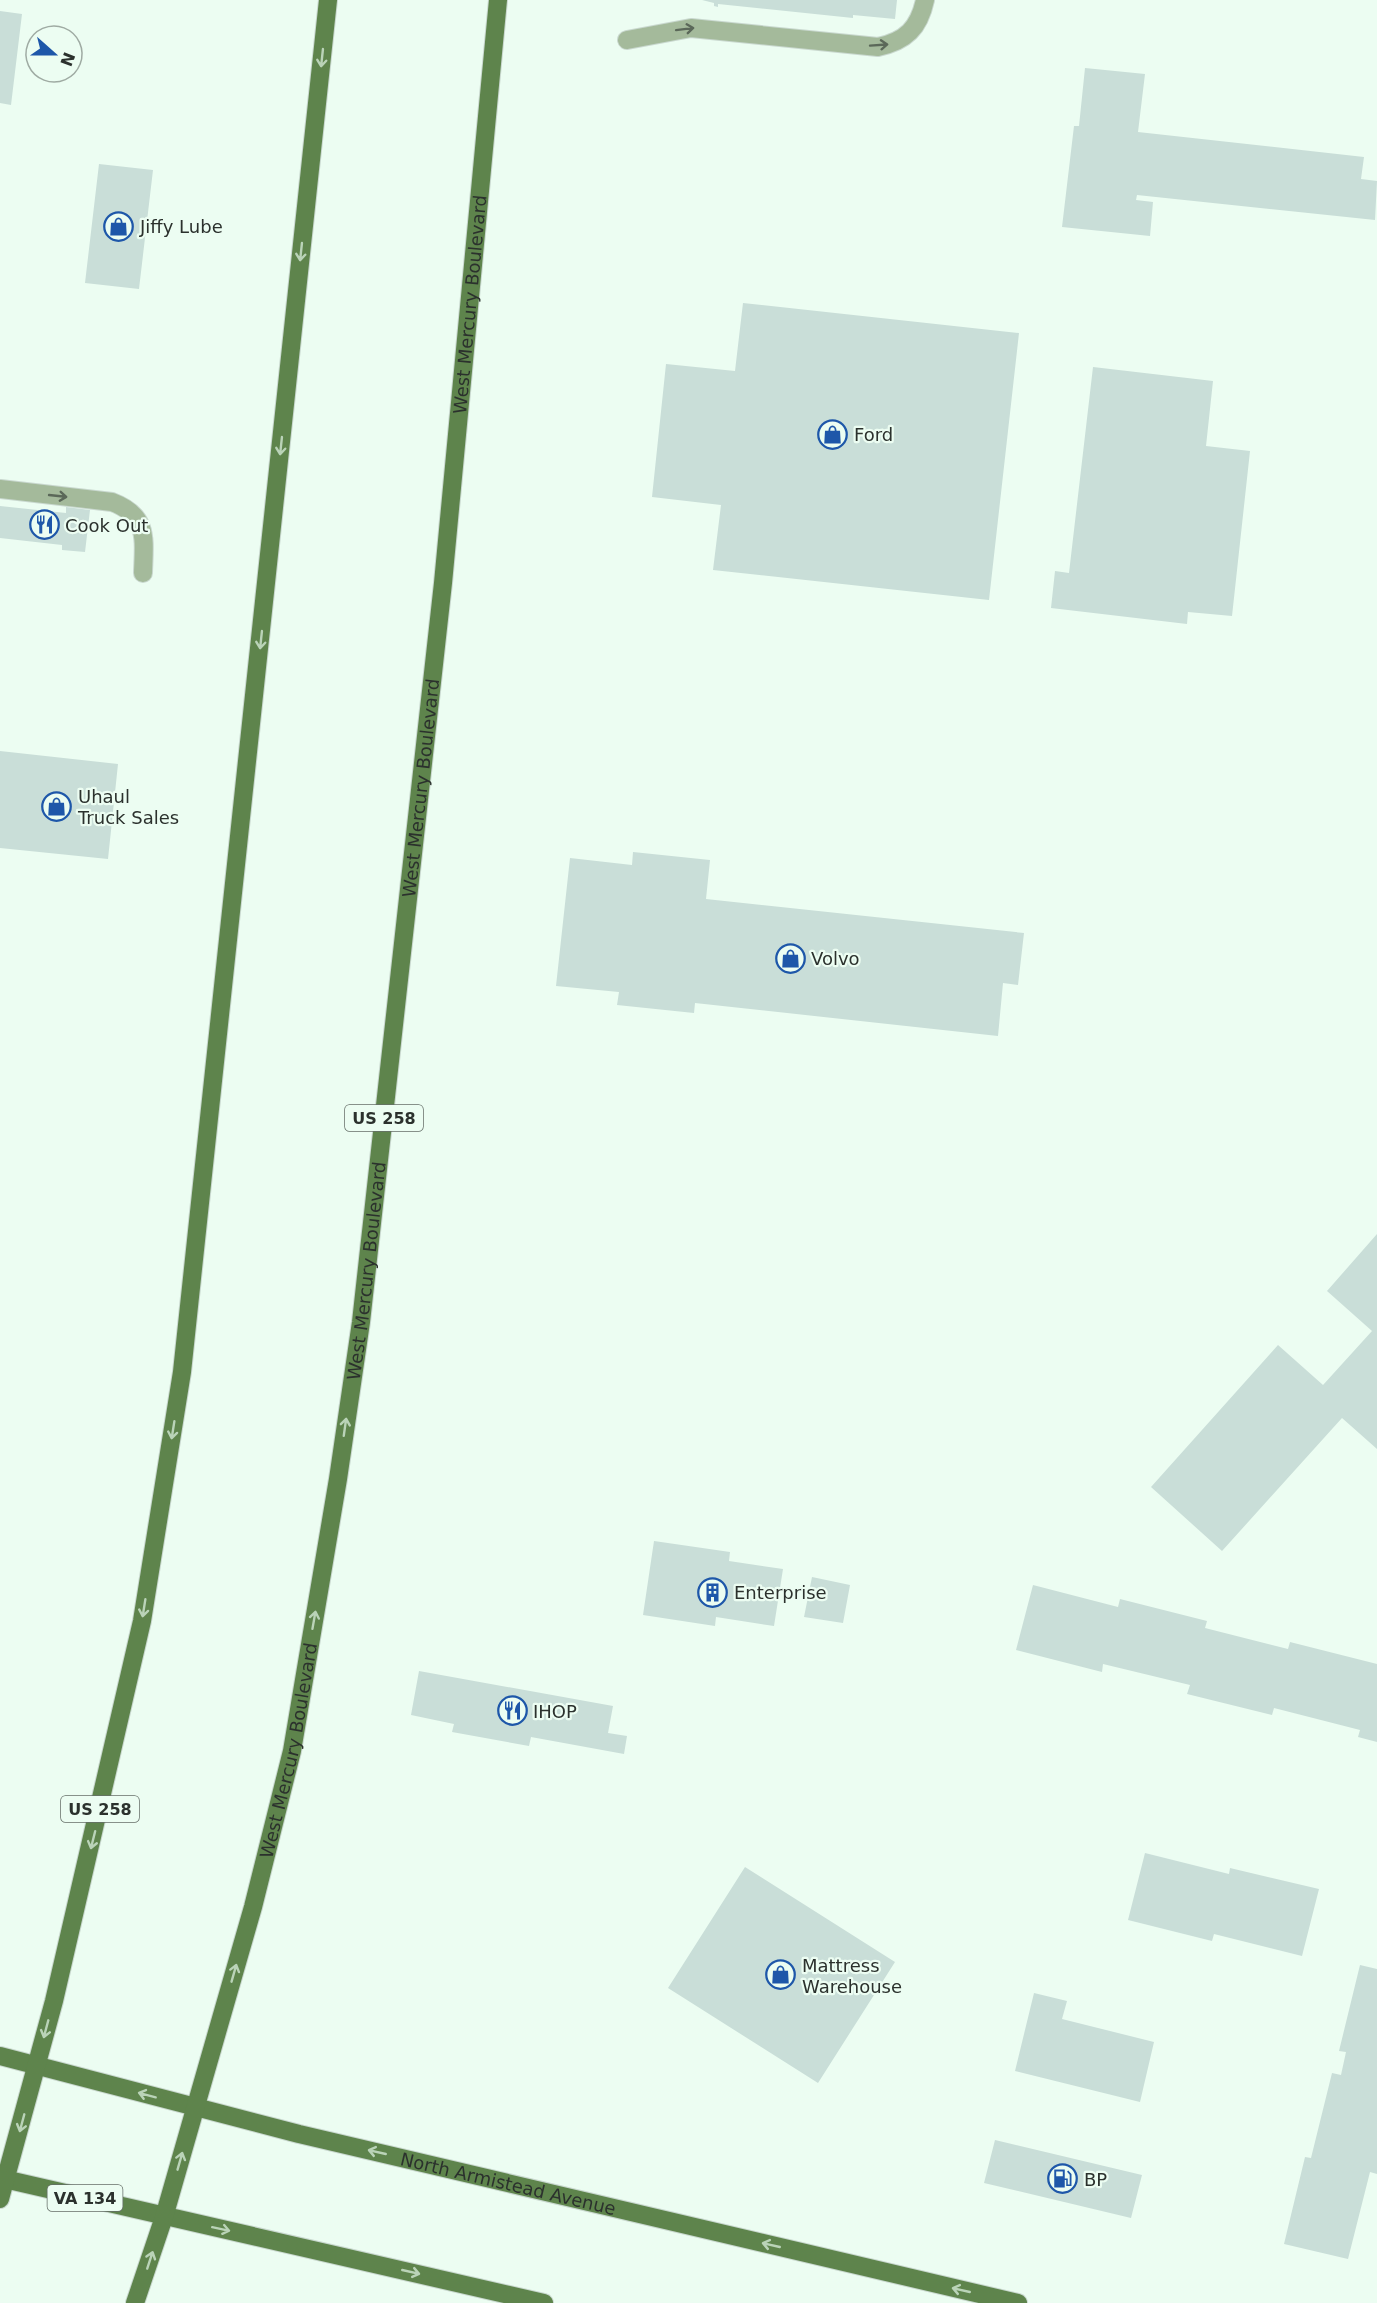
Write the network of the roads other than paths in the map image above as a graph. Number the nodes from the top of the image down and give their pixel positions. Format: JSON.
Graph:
{"nodes":[{"id":1,"x":328,"y":0,"type":"edge"},
{"id":2,"x":498,"y":0,"type":"edge"},
{"id":3,"x":925,"y":0,"type":"edge"},
{"id":4,"x":627,"y":40,"type":"dead end"},
{"id":5,"x":0,"y":489,"type":"edge"},
{"id":6,"x":142,"y":573,"type":"dead end"},
{"id":7,"x":0,"y":2056,"type":"edge"},
{"id":8,"x":37,"y":2066,"type":"junction"},
{"id":9,"x":195,"y":2108,"type":"junction"},
{"id":10,"x":3,"y":2179,"type":"edge"},
{"id":11,"x":0,"y":2199,"type":"edge"},
{"id":12,"x":164,"y":2217,"type":"junction"},
{"id":13,"x":135,"y":2303,"type":"edge"},
{"id":14,"x":544,"y":2303,"type":"edge"},
{"id":15,"x":1018,"y":2303,"type":"edge"}],
"edges":[{"from":1,"to":8,"type":"main road","number":"US 258","one_way":true},
{"from":9,"to":2,"type":"main road","name":"West Mercury Boulevard","number":"US 258","one_way":true},
{"from":4,"to":3,"type":"lane","one_way":true},
{"from":5,"to":6,"type":"lane","one_way":true},
{"from":7,"to":8,"type":"main road","name":"North Armistead Avenue"},
{"from":9,"to":8,"type":"main road","name":"North Armistead Avenue","one_way":true},
{"from":8,"to":10,"type":"main road","number":"US 258","one_way":true},
{"from":12,"to":9,"type":"main road","name":"West Mercury Boulevard","number":"US 258","one_way":true},
{"from":15,"to":9,"type":"main road","name":"North Armistead Avenue","one_way":true},
{"from":10,"to":11,"type":"main road","number":"US 258"},
{"from":10,"to":12,"type":"main road","number":"VA 134"},
{"from":13,"to":12,"type":"main road","name":"West Mercury Boulevard","number":"US 258","one_way":true},
{"from":12,"to":14,"type":"main road","one_way":true}]}
